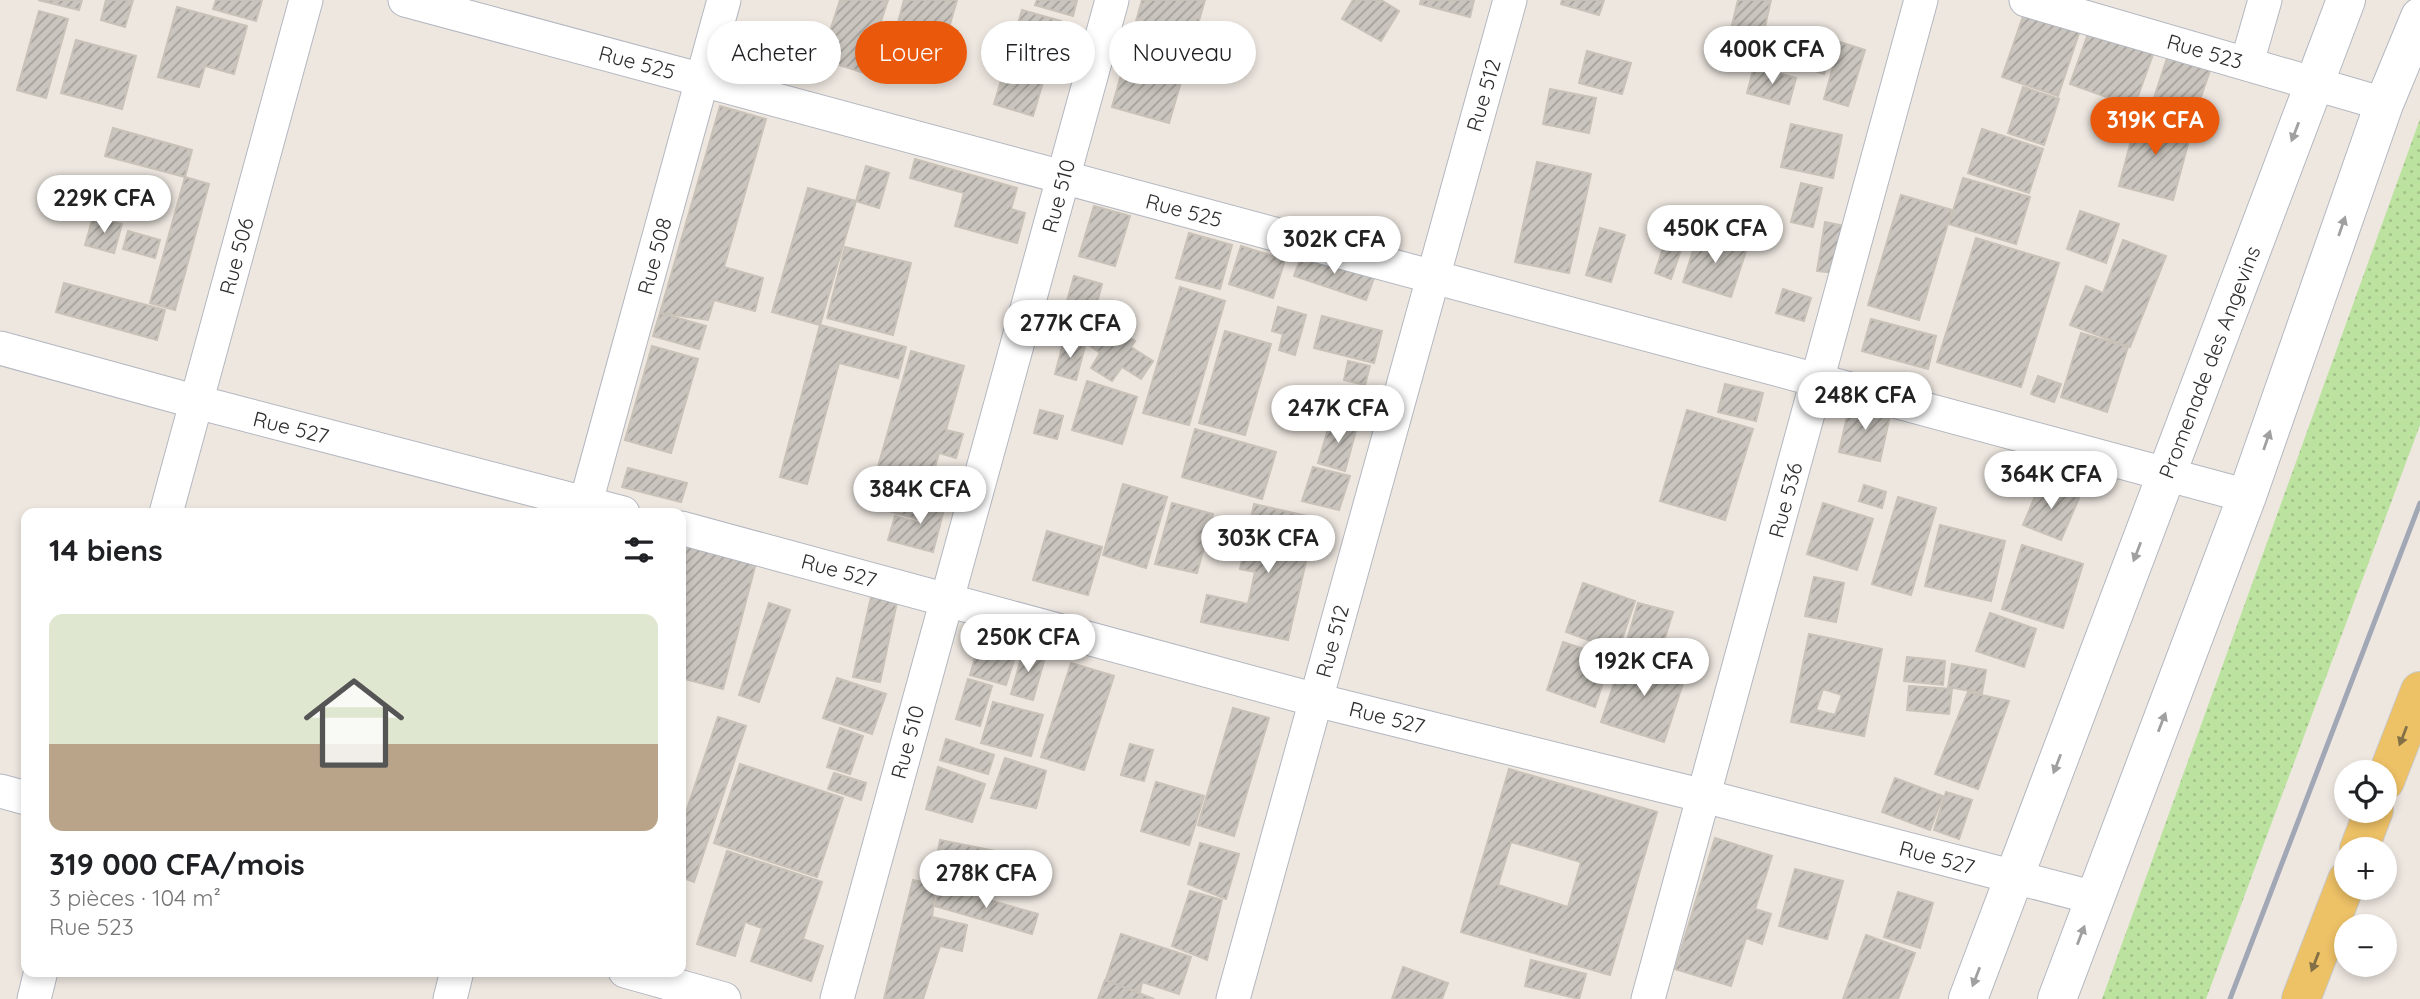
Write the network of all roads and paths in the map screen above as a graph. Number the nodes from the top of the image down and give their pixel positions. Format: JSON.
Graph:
{"nodes":[{"id":1,"x":306,"y":0,"type":"edge"},
{"id":2,"x":405,"y":0,"type":"edge"},
{"id":3,"x":724,"y":0,"type":"edge"},
{"id":4,"x":1112,"y":0,"type":"edge"},
{"id":5,"x":1510,"y":0,"type":"edge"},
{"id":6,"x":1920,"y":0,"type":"edge"},
{"id":7,"x":2026,"y":0,"type":"edge"},
{"id":8,"x":2265,"y":0,"type":"edge"},
{"id":9,"x":2346,"y":0,"type":"edge"},
{"id":10,"x":2420,"y":17,"type":"edge"},
{"id":11,"x":2247,"y":63,"type":"junction"},
{"id":12,"x":702,"y":79,"type":"junction"},
{"id":13,"x":2314,"y":82,"type":"junction"},
{"id":14,"x":2384,"y":104,"type":"junction"},
{"id":15,"x":1063,"y":177,"type":"junction"},
{"id":16,"x":1432,"y":278,"type":"junction"},
{"id":17,"x":0,"y":348,"type":"edge"},
{"id":18,"x":1817,"y":380,"type":"junction"},
{"id":19,"x":197,"y":402,"type":"junction"},
{"id":20,"x":2166,"y":475,"type":"junction"},
{"id":21,"x":2247,"y":496,"type":"junction"},
{"id":22,"x":167,"y":508,"type":"edge"},
{"id":23,"x":585,"y":508,"type":"edge"},
{"id":24,"x":686,"y":529,"type":"edge"},
{"id":25,"x":947,"y":598,"type":"junction"},
{"id":26,"x":2420,"y":691,"type":"edge"},
{"id":27,"x":1316,"y":700,"type":"junction"},
{"id":28,"x":2393,"y":760,"type":"edge"},
{"id":29,"x":0,"y":791,"type":"edge"},
{"id":30,"x":21,"y":796,"type":"edge"},
{"id":31,"x":1704,"y":796,"type":"junction"},
{"id":32,"x":2014,"y":877,"type":"junction"},
{"id":33,"x":2095,"y":898,"type":"junction"},
{"id":34,"x":2339,"y":900,"type":"edge"},
{"id":35,"x":40,"y":977,"type":"edge"},
{"id":36,"x":456,"y":977,"type":"edge"},
{"id":37,"x":646,"y":977,"type":"edge"},
{"id":38,"x":34,"y":999,"type":"edge"},
{"id":39,"x":450,"y":999,"type":"edge"},
{"id":40,"x":724,"y":999,"type":"edge"},
{"id":41,"x":837,"y":999,"type":"edge"},
{"id":42,"x":1233,"y":999,"type":"edge"},
{"id":43,"x":1648,"y":999,"type":"edge"},
{"id":44,"x":1968,"y":999,"type":"edge"},
{"id":45,"x":2057,"y":999,"type":"edge"},
{"id":46,"x":2301,"y":999,"type":"edge"}],
"edges":[{"from":1,"to":19,"type":"street","name":"Rue 506"},
{"from":2,"to":12,"type":"street","name":"Rue 525"},
{"from":3,"to":12,"type":"street","name":"Rue 508"},
{"from":4,"to":15,"type":"street","name":"Rue 510"},
{"from":5,"to":16,"type":"street","name":"Rue 512"},
{"from":6,"to":18,"type":"street","name":"Rue 536"},
{"from":7,"to":11,"type":"street","name":"Rue 523"},
{"from":8,"to":11,"type":"street"},
{"from":9,"to":13,"type":"street","name":"Promenade des Angevins"},
{"from":10,"to":14,"type":"street"},
{"from":11,"to":13,"type":"street","name":"Rue 523"},
{"from":12,"to":15,"type":"street","name":"Rue 525"},
{"from":12,"to":23,"type":"street","name":"Rue 508"},
{"from":13,"to":14,"type":"street","name":"Rue 523"},
{"from":13,"to":20,"type":"street","name":"Promenade des Angevins","one_way":true},
{"from":21,"to":14,"type":"street","one_way":true},
{"from":15,"to":16,"type":"street","name":"Rue 525"},
{"from":15,"to":25,"type":"street","name":"Rue 510"},
{"from":16,"to":18,"type":"street","name":"Rue 525"},
{"from":16,"to":27,"type":"street","name":"Rue 512"},
{"from":17,"to":19,"type":"street","name":"Rue 527"},
{"from":18,"to":20,"type":"street","name":"Rue 525"},
{"from":18,"to":31,"type":"street","name":"Rue 536"},
{"from":19,"to":22,"type":"street","name":"Rue 506"},
{"from":19,"to":23,"type":"street","name":"Rue 527"},
{"from":20,"to":21,"type":"street","name":"Rue 525"},
{"from":20,"to":32,"type":"street","name":"Promenade des Angevins","one_way":true},
{"from":33,"to":21,"type":"street","one_way":true},
{"from":24,"to":25,"type":"street","name":"Rue 527"},
{"from":25,"to":27,"type":"street","name":"Rue 527"},
{"from":25,"to":41,"type":"street","name":"Rue 510"},
{"from":26,"to":28,"type":"main road","one_way":true},
{"from":27,"to":31,"type":"street","name":"Rue 527"},
{"from":27,"to":42,"type":"street","name":"Rue 512"},
{"from":29,"to":30,"type":"street"},
{"from":31,"to":32,"type":"street","name":"Rue 527"},
{"from":31,"to":43,"type":"street","name":"Rue 536"},
{"from":32,"to":33,"type":"street","name":"Rue 527"},
{"from":32,"to":44,"type":"street","name":"Promenade des Angevins","one_way":true},
{"from":45,"to":33,"type":"street","one_way":true},
{"from":34,"to":46,"type":"main road","one_way":true},
{"from":35,"to":38,"type":"street"},
{"from":36,"to":39,"type":"street"},
{"from":37,"to":40,"type":"street"}]}
